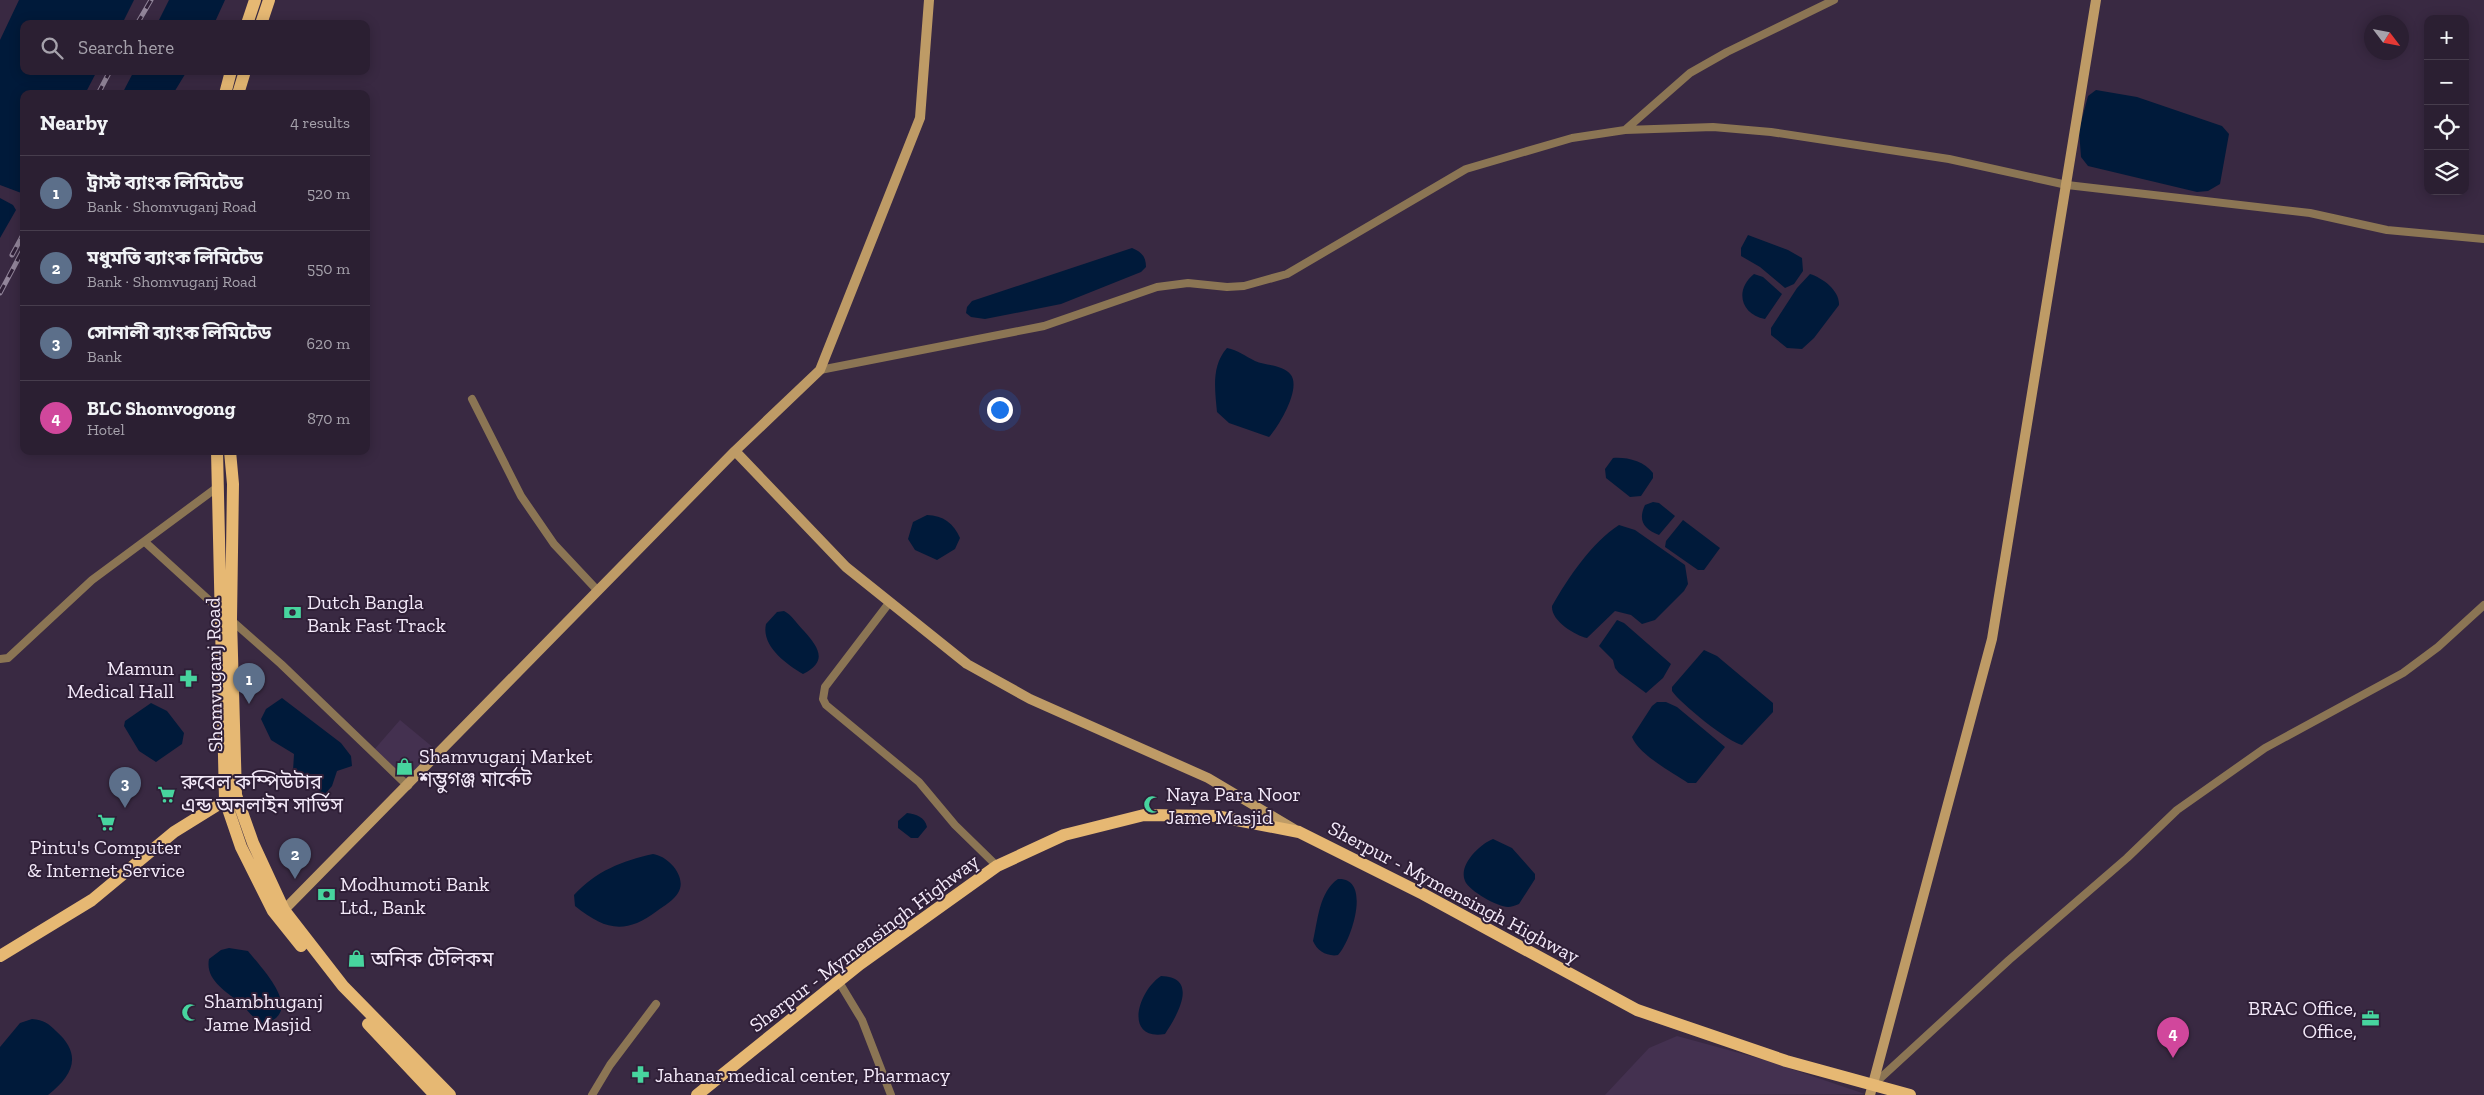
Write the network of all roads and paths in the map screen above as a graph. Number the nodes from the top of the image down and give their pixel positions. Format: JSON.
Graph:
{"nodes":[{"id":1,"x":255,"y":0,"type":"edge"},
{"id":2,"x":269,"y":0,"type":"edge"},
{"id":3,"x":929,"y":0,"type":"edge"},
{"id":4,"x":1834,"y":0,"type":"edge"},
{"id":5,"x":2096,"y":0,"type":"edge"},
{"id":6,"x":248,"y":20,"type":"edge"},
{"id":7,"x":262,"y":20,"type":"edge"},
{"id":8,"x":230,"y":75,"type":"edge"},
{"id":9,"x":244,"y":75,"type":"edge"},
{"id":10,"x":226,"y":90,"type":"edge"},
{"id":11,"x":239,"y":90,"type":"edge"},
{"id":12,"x":1625,"y":130,"type":"junction"},
{"id":13,"x":2067,"y":185,"type":"junction"},
{"id":14,"x":2484,"y":238,"type":"edge"},
{"id":15,"x":820,"y":370,"type":"junction"},
{"id":16,"x":472,"y":399,"type":"dead end"},
{"id":17,"x":734,"y":451,"type":"junction"},
{"id":18,"x":217,"y":455,"type":"edge"},
{"id":19,"x":230,"y":455,"type":"edge"},
{"id":20,"x":219,"y":486,"type":"junction"},
{"id":21,"x":144,"y":542,"type":"junction"},
{"id":22,"x":598,"y":591,"type":"junction"},
{"id":23,"x":889,"y":603,"type":"junction"},
{"id":24,"x":2484,"y":605,"type":"edge"},
{"id":25,"x":226,"y":616,"type":"junction"},
{"id":26,"x":0,"y":659,"type":"edge"},
{"id":27,"x":408,"y":786,"type":"junction"},
{"id":28,"x":231,"y":797,"type":"junction"},
{"id":29,"x":1299,"y":832,"type":"junction"},
{"id":30,"x":996,"y":866,"type":"junction"},
{"id":31,"x":284,"y":910,"type":"junction"},
{"id":32,"x":0,"y":956,"type":"edge"},
{"id":33,"x":839,"y":982,"type":"junction"},
{"id":34,"x":656,"y":1004,"type":"dead end"},
{"id":35,"x":1872,"y":1090,"type":"edge"},
{"id":36,"x":434,"y":1095,"type":"edge"},
{"id":37,"x":450,"y":1095,"type":"edge"},
{"id":38,"x":592,"y":1095,"type":"edge"},
{"id":39,"x":697,"y":1095,"type":"edge"},
{"id":40,"x":891,"y":1095,"type":"edge"},
{"id":41,"x":1910,"y":1095,"type":"edge"}],
"edges":[{"from":1,"to":6,"type":"main road"},
{"from":2,"to":7,"type":"main road"},
{"from":3,"to":15,"type":"street"},
{"from":4,"to":12,"type":"street"},
{"from":5,"to":13,"type":"street"},
{"from":8,"to":10,"type":"main road"},
{"from":9,"to":11,"type":"main road"},
{"from":12,"to":13,"type":"street"},
{"from":12,"to":15,"type":"street"},
{"from":13,"to":14,"type":"street"},
{"from":13,"to":35,"type":"street"},
{"from":15,"to":17,"type":"street"},
{"from":16,"to":22,"type":"street"},
{"from":17,"to":22,"type":"street"},
{"from":17,"to":23,"type":"street"},
{"from":18,"to":20,"type":"main road","name":"Shomvuganj Road"},
{"from":19,"to":25,"type":"main road","name":"Shomvuganj Road"},
{"from":20,"to":21,"type":"street"},
{"from":20,"to":25,"type":"main road","name":"Shomvuganj Road"},
{"from":21,"to":25,"type":"street"},
{"from":21,"to":26,"type":"street"},
{"from":22,"to":27,"type":"street"},
{"from":23,"to":29,"type":"street"},
{"from":23,"to":30,"type":"street"},
{"from":24,"to":35,"type":"street"},
{"from":25,"to":27,"type":"street"},
{"from":25,"to":28,"type":"main road","name":"Shomvuganj Road"},
{"from":27,"to":31,"type":"street"},
{"from":28,"to":31,"type":"main road","name":"Shomvuganj Road"},
{"from":28,"to":32,"type":"main road"},
{"from":28,"to":36,"type":"main road","name":"Shomvuganj Road"},
{"from":29,"to":30,"type":"main road","name":"Sherpur - Mymensingh Highway"},
{"from":29,"to":35,"type":"main road","name":"Sherpur - Mymensingh Highway"},
{"from":30,"to":33,"type":"main road","name":"Sherpur - Mymensingh Highway"},
{"from":31,"to":37,"type":"main road","name":"Shomvuganj Road"},
{"from":33,"to":39,"type":"main road","name":"Sherpur - Mymensingh Highway"},
{"from":33,"to":40,"type":"street"},
{"from":34,"to":38,"type":"street"},
{"from":35,"to":41,"type":"main road","name":"Sherpur - Mymensingh Highway"}]}
